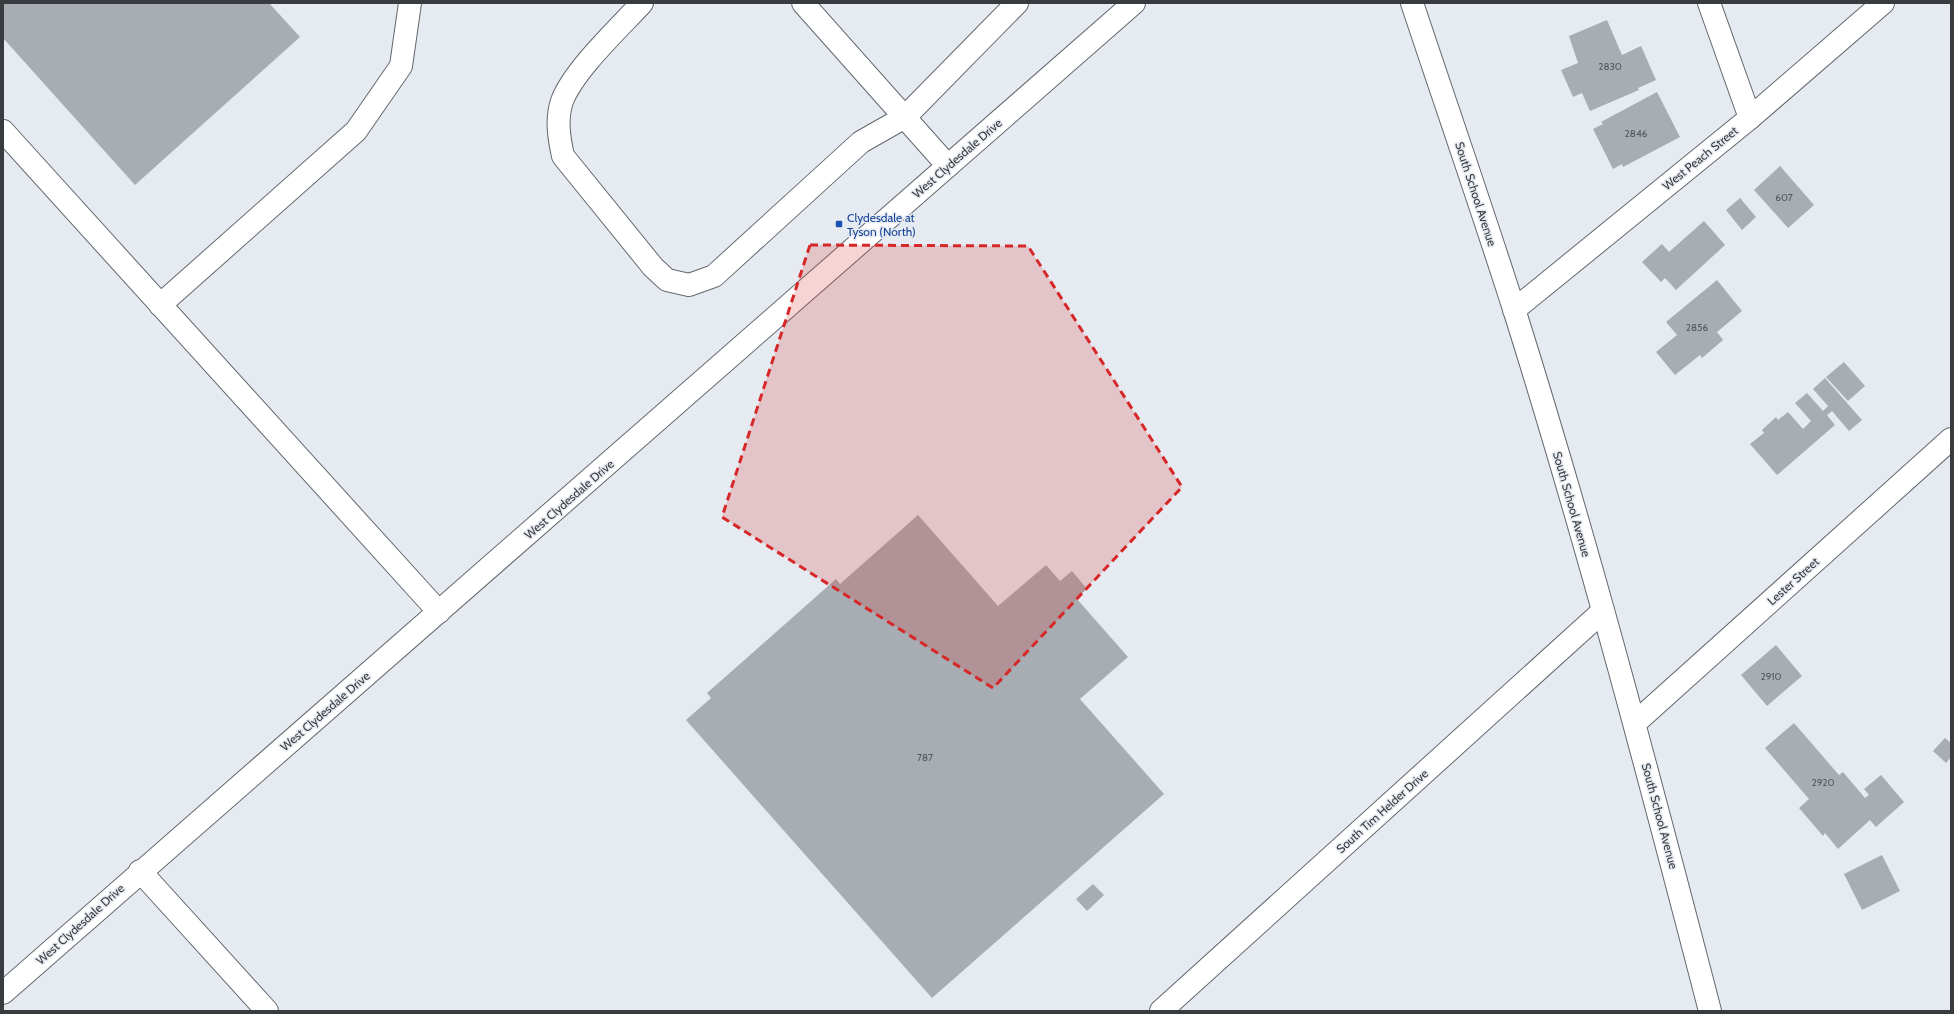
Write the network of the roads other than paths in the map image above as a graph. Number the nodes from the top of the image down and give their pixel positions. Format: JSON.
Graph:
{"nodes":[{"id":1,"x":410,"y":3,"type":"edge"},
{"id":2,"x":642,"y":3,"type":"edge"},
{"id":3,"x":803,"y":3,"type":"edge"},
{"id":4,"x":1017,"y":3,"type":"edge"},
{"id":5,"x":1134,"y":3,"type":"edge"},
{"id":6,"x":1412,"y":3,"type":"edge"},
{"id":7,"x":1709,"y":3,"type":"edge"},
{"id":8,"x":1883,"y":3,"type":"edge"},
{"id":9,"x":905,"y":117,"type":"junction"},
{"id":10,"x":1750,"y":118,"type":"junction"},
{"id":11,"x":3,"y":131,"type":"edge"},
{"id":12,"x":948,"y":166,"type":"junction"},
{"id":13,"x":160,"y":305,"type":"junction"},
{"id":14,"x":1514,"y":310,"type":"junction"},
{"id":15,"x":1951,"y":439,"type":"edge"},
{"id":16,"x":1603,"y":611,"type":"junction"},
{"id":17,"x":439,"y":612,"type":"junction"},
{"id":18,"x":1635,"y":723,"type":"junction"},
{"id":19,"x":140,"y":871,"type":"junction"},
{"id":20,"x":3,"y":993,"type":"edge"},
{"id":21,"x":267,"y":1011,"type":"edge"},
{"id":22,"x":1161,"y":1011,"type":"edge"},
{"id":23,"x":1710,"y":1011,"type":"edge"}],
"edges":[{"from":1,"to":13,"type":"street"},
{"from":2,"to":9,"type":"street"},
{"from":3,"to":9,"type":"street"},
{"from":4,"to":9,"type":"street"},
{"from":5,"to":12,"type":"street","name":"West Clydesdale Drive"},
{"from":6,"to":14,"type":"street","name":"South School Avenue"},
{"from":7,"to":10,"type":"street"},
{"from":8,"to":10,"type":"street","name":"West Peach Street"},
{"from":9,"to":12,"type":"street"},
{"from":10,"to":14,"type":"street","name":"West Peach Street"},
{"from":11,"to":13,"type":"street"},
{"from":12,"to":17,"type":"street","name":"West Clydesdale Drive"},
{"from":13,"to":17,"type":"street"},
{"from":14,"to":16,"type":"street","name":"South School Avenue"},
{"from":15,"to":18,"type":"street","name":"Lester Street"},
{"from":16,"to":18,"type":"street","name":"South School Avenue"},
{"from":16,"to":22,"type":"street","name":"South Tim Helder Drive"},
{"from":17,"to":19,"type":"street","name":"West Clydesdale Drive"},
{"from":18,"to":23,"type":"street","name":"South School Avenue"},
{"from":19,"to":20,"type":"street","name":"West Clydesdale Drive"},
{"from":19,"to":21,"type":"street"}]}
